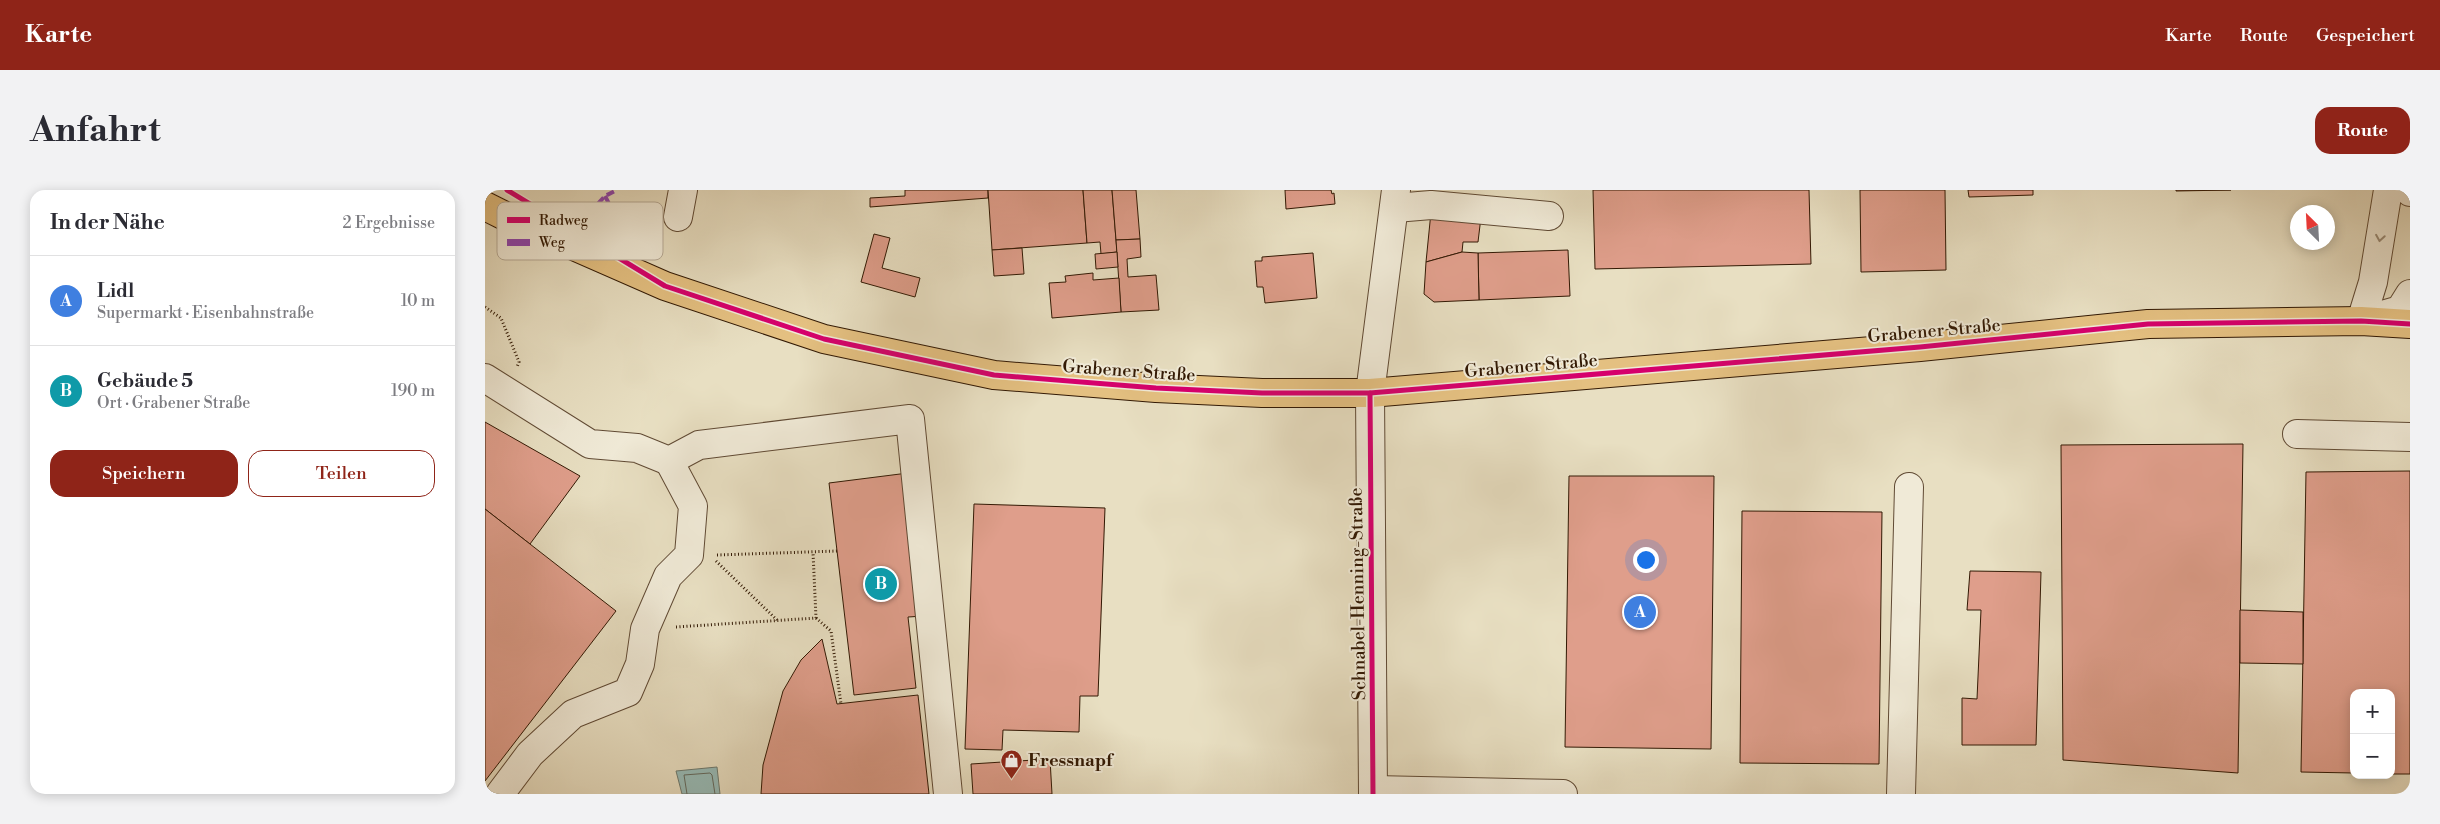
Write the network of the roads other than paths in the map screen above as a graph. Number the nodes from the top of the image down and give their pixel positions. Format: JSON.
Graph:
{"nodes":[{"id":1,"x":683,"y":190,"type":"edge"},
{"id":2,"x":2387,"y":190,"type":"edge"},
{"id":3,"x":1395,"y":199,"type":"edge"},
{"id":4,"x":485,"y":206,"type":"edge"},
{"id":5,"x":497,"y":212,"type":"edge"},
{"id":6,"x":1549,"y":216,"type":"dead end"},
{"id":7,"x":678,"y":217,"type":"dead end"},
{"id":8,"x":606,"y":260,"type":"edge"},
{"id":9,"x":2410,"y":294,"type":"edge"},
{"id":10,"x":2361,"y":321,"type":"junction"},
{"id":11,"x":2410,"y":324,"type":"edge"},
{"id":12,"x":496,"y":384,"type":"edge"},
{"id":13,"x":1370,"y":393,"type":"junction"},
{"id":14,"x":2297,"y":434,"type":"dead end"},
{"id":15,"x":2410,"y":437,"type":"edge"},
{"id":16,"x":669,"y":461,"type":"junction"},
{"id":17,"x":1909,"y":487,"type":"dead end"},
{"id":18,"x":1374,"y":792,"type":"edge"},
{"id":19,"x":500,"y":794,"type":"edge"},
{"id":20,"x":948,"y":794,"type":"edge"},
{"id":21,"x":1563,"y":794,"type":"edge"},
{"id":22,"x":1901,"y":794,"type":"edge"}],
"edges":[{"from":1,"to":7,"type":"street"},
{"from":2,"to":10,"type":"street","one_way":true},
{"from":3,"to":6,"type":"street"},
{"from":3,"to":13,"type":"street","name":"Schnabel-Henning-Straße"},
{"from":4,"to":5,"type":"main road","name":"Grabener Straße"},
{"from":8,"to":13,"type":"main road","name":"Grabener Straße"},
{"from":9,"to":10,"type":"street"},
{"from":10,"to":11,"type":"main road","name":"Grabener Straße"},
{"from":10,"to":13,"type":"main road","name":"Grabener Straße"},
{"from":12,"to":16,"type":"street"},
{"from":13,"to":18,"type":"street","name":"Schnabel-Henning-Straße"},
{"from":14,"to":15,"type":"street"},
{"from":16,"to":19,"type":"street"},
{"from":16,"to":20,"type":"street"},
{"from":17,"to":22,"type":"street"},
{"from":18,"to":21,"type":"street"}]}
